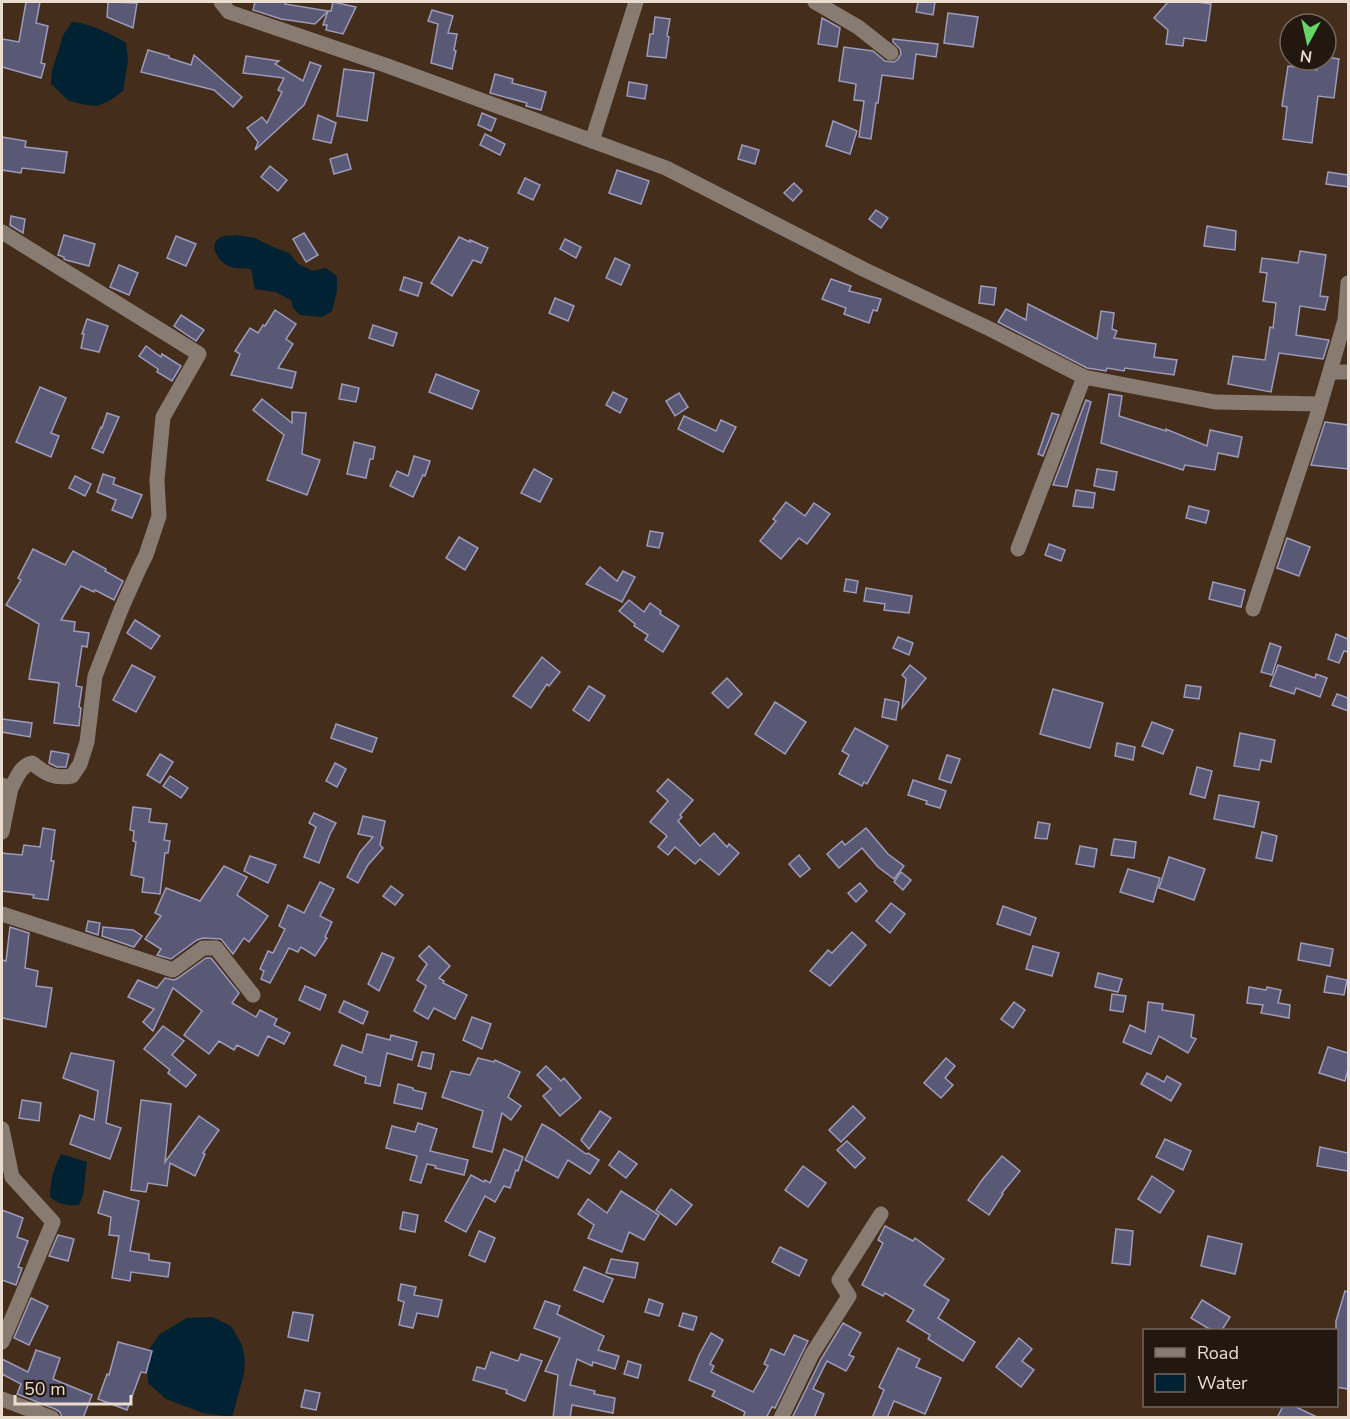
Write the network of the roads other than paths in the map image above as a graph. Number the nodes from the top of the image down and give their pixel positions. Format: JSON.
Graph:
{"nodes":[{"id":1,"x":221,"y":2,"type":"edge"},
{"id":2,"x":636,"y":2,"type":"edge"},
{"id":3,"x":815,"y":2,"type":"edge"},
{"id":4,"x":891,"y":53,"type":"dead end"},
{"id":5,"x":592,"y":141,"type":"junction"},
{"id":6,"x":2,"y":232,"type":"edge"},
{"id":7,"x":1348,"y":283,"type":"edge"},
{"id":8,"x":1329,"y":372,"type":"junction"},
{"id":9,"x":1348,"y":372,"type":"edge"},
{"id":10,"x":1084,"y":377,"type":"junction"},
{"id":11,"x":1320,"y":404,"type":"junction"},
{"id":12,"x":1018,"y":549,"type":"dead end"},
{"id":13,"x":1253,"y":609,"type":"dead end"},
{"id":14,"x":6,"y":787,"type":"edge"},
{"id":15,"x":2,"y":831,"type":"edge"},
{"id":16,"x":2,"y":914,"type":"edge"},
{"id":17,"x":253,"y":995,"type":"dead end"},
{"id":18,"x":2,"y":1129,"type":"edge"},
{"id":19,"x":881,"y":1214,"type":"dead end"},
{"id":20,"x":2,"y":1342,"type":"edge"},
{"id":21,"x":2,"y":1400,"type":"edge"},
{"id":22,"x":52,"y":1418,"type":"edge"},
{"id":23,"x":782,"y":1418,"type":"edge"}],
"edges":[{"from":1,"to":5,"type":"street"},
{"from":2,"to":5,"type":"street"},
{"from":3,"to":4,"type":"street"},
{"from":5,"to":10,"type":"street"},
{"from":6,"to":14,"type":"street"},
{"from":7,"to":8,"type":"street"},
{"from":8,"to":9,"type":"street"},
{"from":8,"to":11,"type":"street"},
{"from":10,"to":11,"type":"street"},
{"from":10,"to":12,"type":"street"},
{"from":11,"to":13,"type":"street"},
{"from":14,"to":15,"type":"street"},
{"from":16,"to":17,"type":"street"},
{"from":18,"to":20,"type":"street"},
{"from":19,"to":23,"type":"street"},
{"from":21,"to":22,"type":"street"}]}
